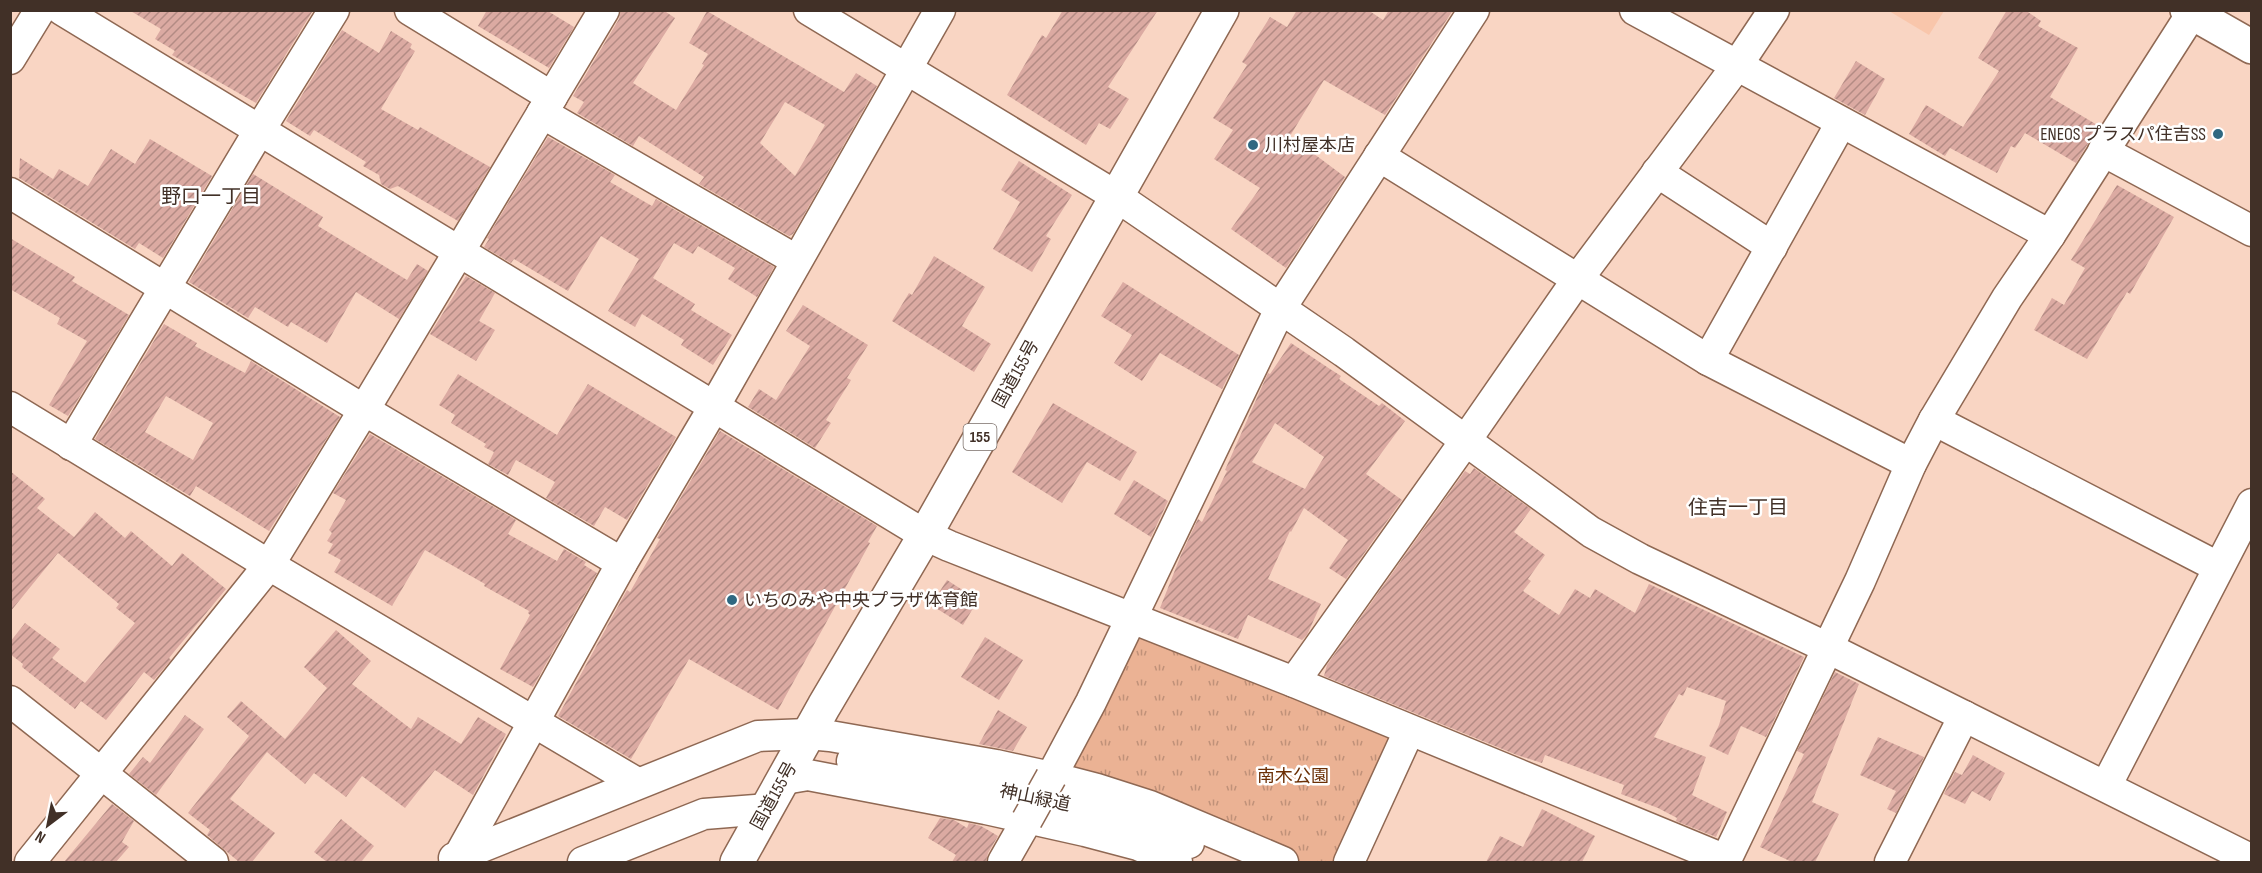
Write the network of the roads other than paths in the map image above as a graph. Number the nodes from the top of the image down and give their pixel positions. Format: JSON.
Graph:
{"nodes":[{"id":1,"x":40,"y":10,"type":"edge"},
{"id":2,"x":62,"y":10,"type":"edge"},
{"id":3,"x":334,"y":10,"type":"edge"},
{"id":4,"x":410,"y":10,"type":"edge"},
{"id":5,"x":604,"y":10,"type":"edge"},
{"id":6,"x":809,"y":10,"type":"edge"},
{"id":7,"x":940,"y":10,"type":"edge"},
{"id":8,"x":1222,"y":10,"type":"edge"},
{"id":9,"x":1474,"y":10,"type":"edge"},
{"id":10,"x":1635,"y":10,"type":"edge"},
{"id":11,"x":1774,"y":10,"type":"edge"},
{"id":12,"x":2191,"y":11,"type":"edge"},
{"id":13,"x":2252,"y":47,"type":"edge"},
{"id":14,"x":10,"y":59,"type":"edge"},
{"id":15,"x":1736,"y":67,"type":"junction"},
{"id":16,"x":906,"y":69,"type":"junction"},
{"id":17,"x":547,"y":105,"type":"junction"},
{"id":18,"x":1841,"y":123,"type":"junction"},
{"id":19,"x":259,"y":131,"type":"junction"},
{"id":20,"x":2103,"y":151,"type":"junction"},
{"id":21,"x":1379,"y":156,"type":"junction"},
{"id":22,"x":1657,"y":172,"type":"junction"},
{"id":23,"x":10,"y":193,"type":"edge"},
{"id":24,"x":1116,"y":196,"type":"junction"},
{"id":25,"x":2252,"y":231,"type":"edge"},
{"id":26,"x":2050,"y":235,"type":"junction"},
{"id":27,"x":1772,"y":247,"type":"junction"},
{"id":28,"x":458,"y":252,"type":"junction"},
{"id":29,"x":796,"y":260,"type":"junction"},
{"id":30,"x":1576,"y":280,"type":"junction"},
{"id":31,"x":166,"y":288,"type":"junction"},
{"id":32,"x":1280,"y":309,"type":"junction"},
{"id":33,"x":1708,"y":360,"type":"junction"},
{"id":34,"x":10,"y":407,"type":"edge"},
{"id":35,"x":714,"y":407,"type":"junction"},
{"id":36,"x":364,"y":410,"type":"junction"},
{"id":37,"x":1934,"y":420,"type":"junction"},
{"id":38,"x":1466,"y":440,"type":"junction"},
{"id":39,"x":71,"y":445,"type":"junction"},
{"id":40,"x":1911,"y":464,"type":"junction"},
{"id":41,"x":2252,"y":504,"type":"edge"},
{"id":42,"x":925,"y":535,"type":"junction"},
{"id":43,"x":622,"y":563,"type":"junction"},
{"id":44,"x":269,"y":565,"type":"junction"},
{"id":45,"x":2218,"y":567,"type":"junction"},
{"id":46,"x":1132,"y":618,"type":"junction"},
{"id":47,"x":1828,"y":648,"type":"junction"},
{"id":48,"x":1294,"y":682,"type":"junction"},
{"id":49,"x":10,"y":701,"type":"edge"},
{"id":50,"x":1964,"y":716,"type":"junction"},
{"id":51,"x":532,"y":723,"type":"junction"},
{"id":52,"x":1409,"y":731,"type":"junction"},
{"id":53,"x":818,"y":745,"type":"junction"},
{"id":54,"x":101,"y":774,"type":"junction"},
{"id":55,"x":1051,"y":777,"type":"junction"},
{"id":56,"x":784,"y":779,"type":"junction"},
{"id":57,"x":637,"y":783,"type":"junction"},
{"id":58,"x":2106,"y":786,"type":"junction"},
{"id":59,"x":767,"y":809,"type":"junction"},
{"id":60,"x":1027,"y":820,"type":"junction"},
{"id":61,"x":451,"y":859,"type":"edge"},
{"id":62,"x":744,"y":860,"type":"edge"},
{"id":63,"x":2252,"y":860,"type":"edge"},
{"id":64,"x":1725,"y":861,"type":"edge"},
{"id":65,"x":30,"y":862,"type":"edge"},
{"id":66,"x":213,"y":862,"type":"edge"},
{"id":67,"x":583,"y":862,"type":"edge"},
{"id":68,"x":1003,"y":862,"type":"edge"},
{"id":69,"x":1177,"y":862,"type":"edge"},
{"id":70,"x":1235,"y":862,"type":"edge"},
{"id":71,"x":1283,"y":862,"type":"edge"},
{"id":72,"x":1349,"y":862,"type":"edge"},
{"id":73,"x":1890,"y":862,"type":"edge"}],
"edges":[{"from":1,"to":14,"type":"street"},
{"from":2,"to":19,"type":"street"},
{"from":3,"to":19,"type":"street"},
{"from":4,"to":17,"type":"street"},
{"from":5,"to":17,"type":"street"},
{"from":6,"to":16,"type":"street"},
{"from":7,"to":16,"type":"street"},
{"from":8,"to":24,"type":"main road","name":"国道155号","number":"155"},
{"from":9,"to":21,"type":"street"},
{"from":10,"to":15,"type":"street"},
{"from":11,"to":15,"type":"street"},
{"from":12,"to":13,"type":"main road"},
{"from":12,"to":20,"type":"street"},
{"from":15,"to":18,"type":"street"},
{"from":15,"to":22,"type":"street"},
{"from":16,"to":24,"type":"street"},
{"from":16,"to":29,"type":"street"},
{"from":17,"to":28,"type":"street"},
{"from":17,"to":29,"type":"street"},
{"from":18,"to":26,"type":"street"},
{"from":18,"to":27,"type":"street"},
{"from":19,"to":28,"type":"street"},
{"from":19,"to":31,"type":"street"},
{"from":20,"to":25,"type":"street"},
{"from":20,"to":26,"type":"street"},
{"from":21,"to":30,"type":"street"},
{"from":21,"to":32,"type":"street"},
{"from":22,"to":27,"type":"street"},
{"from":22,"to":30,"type":"street"},
{"from":23,"to":31,"type":"street"},
{"from":24,"to":32,"type":"street"},
{"from":24,"to":42,"type":"main road","name":"国道155号","number":"155"},
{"from":26,"to":37,"type":"street"},
{"from":27,"to":33,"type":"street"},
{"from":28,"to":35,"type":"street"},
{"from":28,"to":36,"type":"street"},
{"from":29,"to":35,"type":"street"},
{"from":30,"to":33,"type":"street"},
{"from":30,"to":38,"type":"street"},
{"from":31,"to":36,"type":"street"},
{"from":31,"to":39,"type":"street"},
{"from":32,"to":38,"type":"street"},
{"from":32,"to":46,"type":"street"},
{"from":33,"to":40,"type":"street"},
{"from":34,"to":39,"type":"street"},
{"from":35,"to":42,"type":"street"},
{"from":35,"to":43,"type":"street"},
{"from":36,"to":43,"type":"street"},
{"from":36,"to":44,"type":"street"},
{"from":37,"to":40,"type":"street"},
{"from":37,"to":45,"type":"street"},
{"from":38,"to":47,"type":"street"},
{"from":38,"to":48,"type":"street"},
{"from":39,"to":44,"type":"street"},
{"from":40,"to":47,"type":"street"},
{"from":41,"to":45,"type":"street"},
{"from":42,"to":46,"type":"street"},
{"from":42,"to":53,"type":"main road","name":"国道155号","number":"155"},
{"from":43,"to":51,"type":"street"},
{"from":44,"to":51,"type":"street"},
{"from":44,"to":54,"type":"street"},
{"from":45,"to":58,"type":"street"},
{"from":46,"to":48,"type":"street"},
{"from":46,"to":55,"type":"street"},
{"from":47,"to":50,"type":"street"},
{"from":47,"to":64,"type":"street"},
{"from":48,"to":52,"type":"street"},
{"from":49,"to":54,"type":"street"},
{"from":50,"to":58,"type":"street"},
{"from":50,"to":73,"type":"street"},
{"from":51,"to":57,"type":"street"},
{"from":51,"to":61,"type":"street"},
{"from":52,"to":64,"type":"street"},
{"from":52,"to":72,"type":"street"},
{"from":53,"to":55,"type":"street"},
{"from":53,"to":56,"type":"main road","name":"国道155号","number":"155"},
{"from":53,"to":57,"type":"street"},
{"from":53,"to":70,"type":"street","name":"神山緑道"},
{"from":54,"to":65,"type":"street"},
{"from":54,"to":66,"type":"street"},
{"from":55,"to":60,"type":"street","bridge":true},
{"from":55,"to":71,"type":"street"},
{"from":56,"to":59,"type":"main road","name":"国道155号","number":"155"},
{"from":56,"to":60,"type":"street"},
{"from":57,"to":61,"type":"street"},
{"from":58,"to":63,"type":"street"},
{"from":59,"to":62,"type":"main road","name":"国道155号","number":"155"},
{"from":59,"to":67,"type":"street"},
{"from":60,"to":68,"type":"street"},
{"from":60,"to":69,"type":"street"}]}
